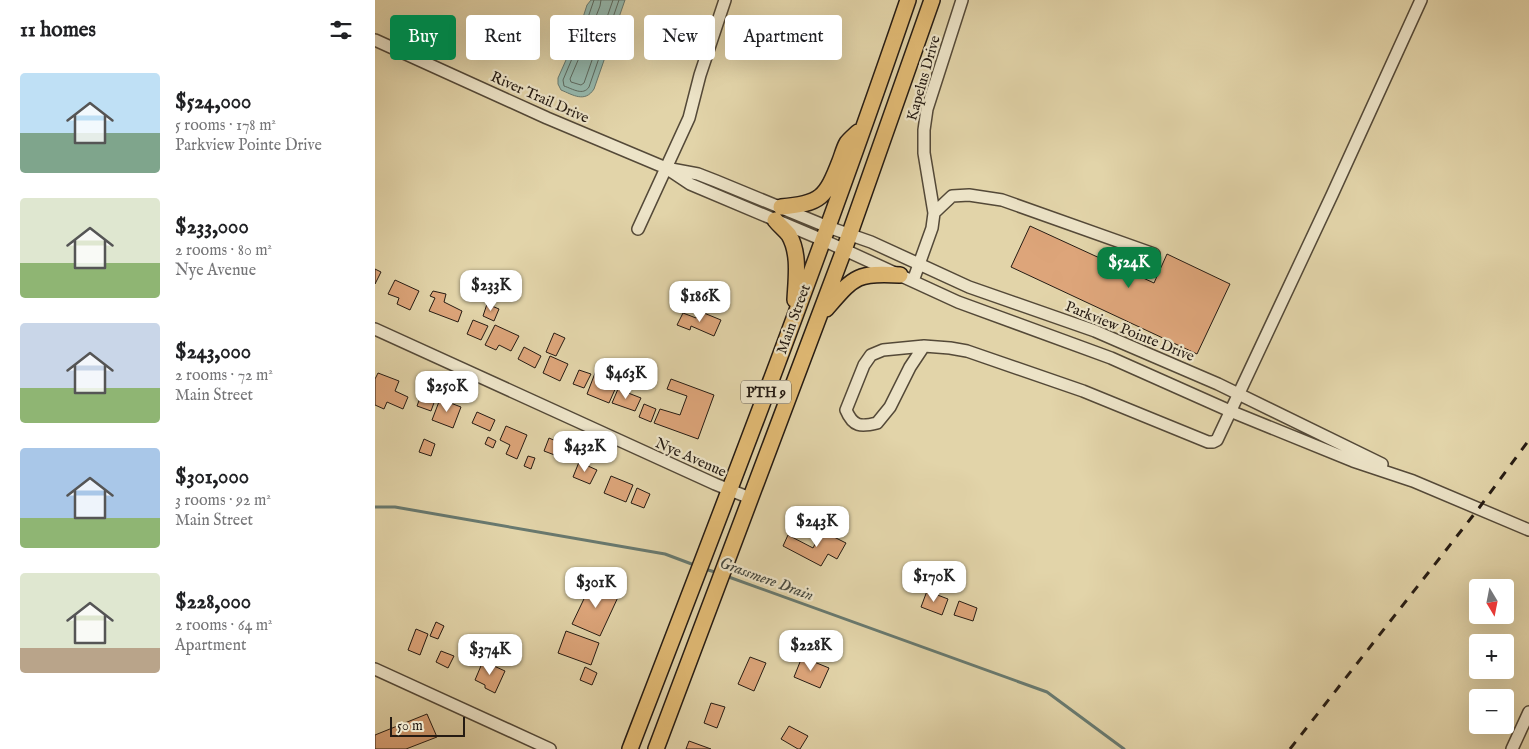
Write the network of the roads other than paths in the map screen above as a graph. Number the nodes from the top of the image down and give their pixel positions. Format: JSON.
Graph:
{"nodes":[{"id":1,"x":725,"y":0,"type":"edge"},
{"id":2,"x":908,"y":0,"type":"edge"},
{"id":3,"x":933,"y":0,"type":"edge"},
{"id":4,"x":963,"y":0,"type":"edge"},
{"id":5,"x":1421,"y":0,"type":"edge"},
{"id":6,"x":375,"y":40,"type":"edge"},
{"id":7,"x":865,"y":126,"type":"junction"},
{"id":8,"x":666,"y":168,"type":"junction"},
{"id":9,"x":934,"y":213,"type":"junction"},
{"id":10,"x":778,"y":214,"type":"junction"},
{"id":11,"x":638,"y":229,"type":"dead end"},
{"id":12,"x":825,"y":233,"type":"junction"},
{"id":13,"x":850,"y":234,"type":"junction"},
{"id":14,"x":844,"y":250,"type":"junction"},
{"id":15,"x":1154,"y":254,"type":"dead end"},
{"id":16,"x":920,"y":264,"type":"junction"},
{"id":17,"x":906,"y":278,"type":"junction"},
{"id":18,"x":795,"y":315,"type":"junction"},
{"id":19,"x":818,"y":320,"type":"junction"},
{"id":20,"x":375,"y":329,"type":"edge"},
{"id":21,"x":924,"y":346,"type":"junction"},
{"id":22,"x":1238,"y":393,"type":"junction"},
{"id":23,"x":1230,"y":411,"type":"junction"},
{"id":24,"x":1413,"y":481,"type":"junction"},
{"id":25,"x":729,"y":490,"type":"junction"},
{"id":26,"x":750,"y":498,"type":"junction"},
{"id":27,"x":1528,"y":528,"type":"edge"},
{"id":28,"x":375,"y":669,"type":"edge"},
{"id":29,"x":1529,"y":712,"type":"edge"},
{"id":30,"x":550,"y":749,"type":"edge"},
{"id":31,"x":630,"y":749,"type":"edge"},
{"id":32,"x":656,"y":749,"type":"edge"},
{"id":33,"x":1512,"y":749,"type":"edge"}],
"edges":[{"from":1,"to":8,"type":"street"},
{"from":2,"to":7,"type":"main road","name":"Main Street","number":"PTH 9"},
{"from":3,"to":13,"type":"main road","name":"Main Street","number":"PTH 9"},
{"from":4,"to":9,"type":"street","name":"Kapelus Drive"},
{"from":5,"to":22,"type":"street"},
{"from":6,"to":8,"type":"street","name":"River Trail Drive"},
{"from":7,"to":10,"type":"main road"},
{"from":7,"to":12,"type":"main road","name":"Main Street","number":"PTH 9"},
{"from":8,"to":10,"type":"street","name":"River Trail Drive"},
{"from":8,"to":11,"type":"street"},
{"from":9,"to":15,"type":"street"},
{"from":9,"to":16,"type":"street","name":"Kapelus Drive"},
{"from":10,"to":12,"type":"street","name":"River Trail Drive"},
{"from":10,"to":18,"type":"main road"},
{"from":12,"to":13,"type":"street","name":"Parkview Pointe Drive"},
{"from":12,"to":14,"type":"street","name":"Parkview Pointe Drive"},
{"from":12,"to":18,"type":"main road","name":"Main Street","number":"PTH 9"},
{"from":13,"to":14,"type":"main road","name":"Main Street","number":"PTH 9"},
{"from":13,"to":16,"type":"street","name":"Parkview Pointe Drive"},
{"from":14,"to":17,"type":"street","name":"Parkview Pointe Drive"},
{"from":14,"to":19,"type":"main road","name":"Main Street","number":"PTH 9"},
{"from":16,"to":17,"type":"street","name":"Kapelus Drive"},
{"from":16,"to":22,"type":"street","name":"Parkview Pointe Drive"},
{"from":17,"to":19,"type":"main road"},
{"from":17,"to":23,"type":"street","name":"Parkview Pointe Drive"},
{"from":18,"to":25,"type":"main road","name":"Main Street","number":"PTH 9"},
{"from":19,"to":26,"type":"main road","name":"Main Street","number":"PTH 9"},
{"from":20,"to":25,"type":"street","name":"Nye Avenue"},
{"from":21,"to":21,"type":"street"},
{"from":21,"to":23,"type":"street"},
{"from":22,"to":23,"type":"street"},
{"from":22,"to":24,"type":"street","name":"Parkview Pointe Drive"},
{"from":23,"to":24,"type":"street","name":"Parkview Pointe Drive"},
{"from":24,"to":27,"type":"street","name":"Parkview Pointe Drive"},
{"from":25,"to":26,"type":"street","name":"Nye Avenue"},
{"from":25,"to":31,"type":"main road","name":"Main Street","number":"PTH 9"},
{"from":26,"to":32,"type":"main road","name":"Main Street","number":"PTH 9"},
{"from":28,"to":30,"type":"street"},
{"from":29,"to":33,"type":"street"}]}
